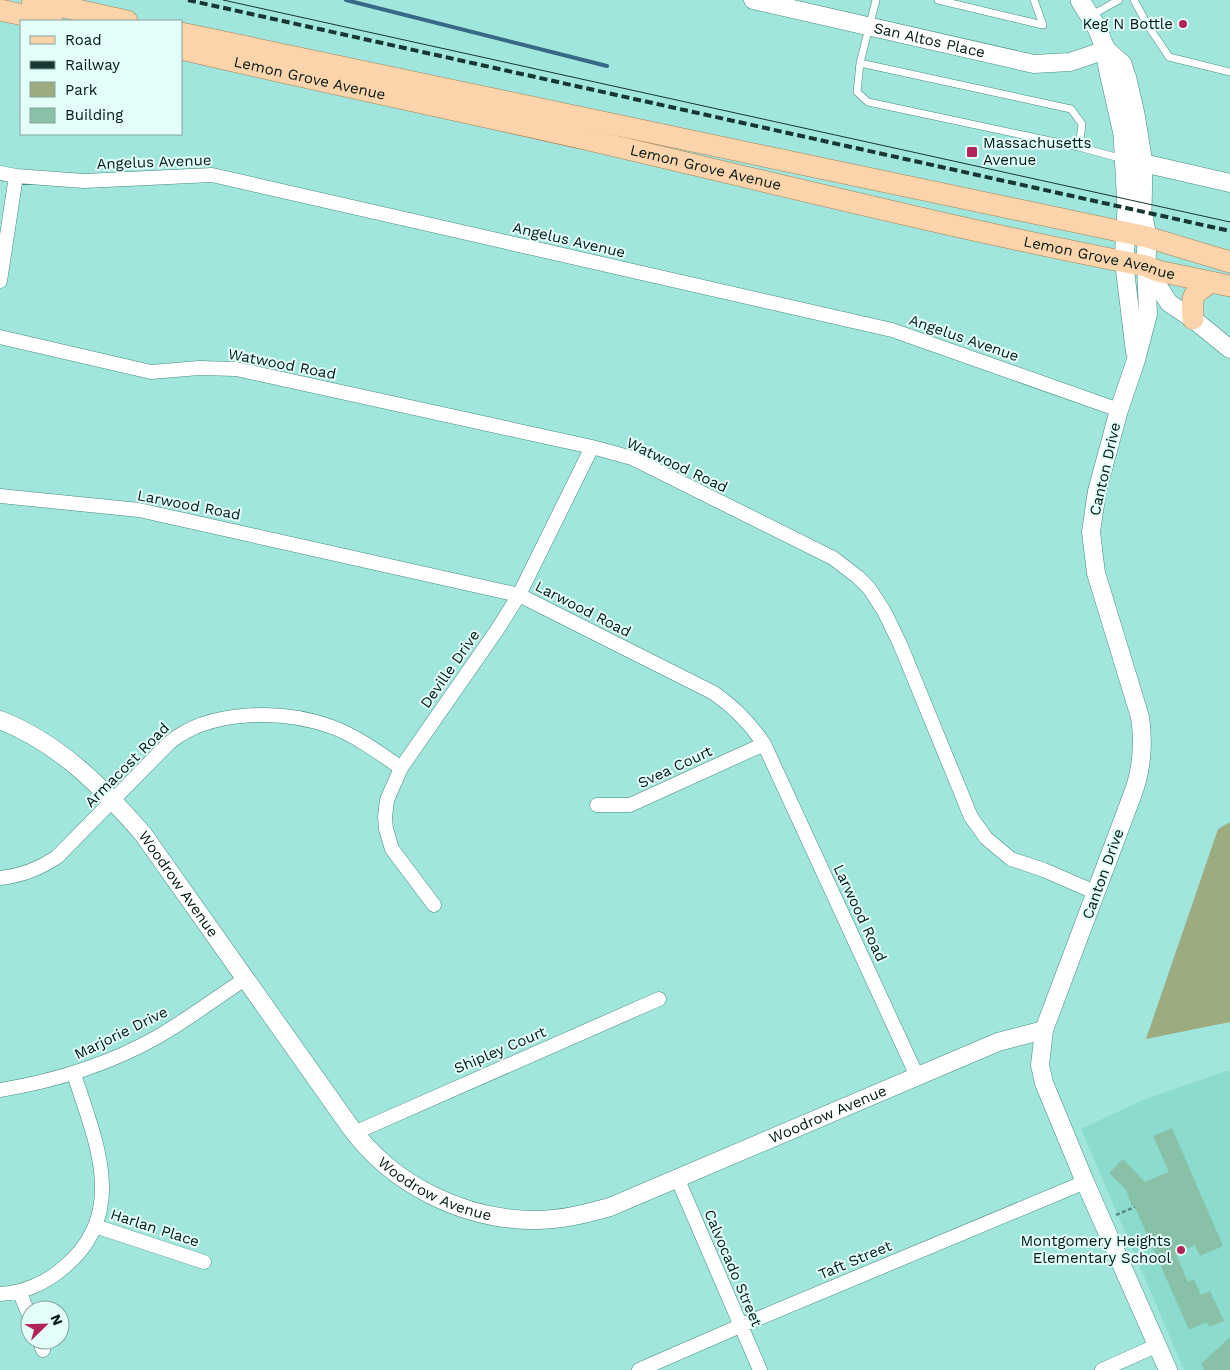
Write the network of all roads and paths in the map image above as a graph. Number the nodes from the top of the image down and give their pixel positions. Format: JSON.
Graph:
{"nodes":[{"id":1,"x":32,"y":0,"type":"edge"},
{"id":2,"x":753,"y":0,"type":"edge"},
{"id":3,"x":876,"y":0,"type":"edge"},
{"id":4,"x":938,"y":0,"type":"edge"},
{"id":5,"x":1034,"y":0,"type":"edge"},
{"id":6,"x":1080,"y":0,"type":"edge"},
{"id":7,"x":1119,"y":0,"type":"edge"},
{"id":8,"x":1134,"y":0,"type":"edge"},
{"id":9,"x":0,"y":10,"type":"edge"},
{"id":10,"x":1090,"y":17,"type":"junction"},
{"id":11,"x":47,"y":20,"type":"edge"},
{"id":12,"x":122,"y":20,"type":"edge"},
{"id":13,"x":869,"y":26,"type":"junction"},
{"id":14,"x":182,"y":33,"type":"edge"},
{"id":15,"x":182,"y":49,"type":"edge"},
{"id":16,"x":1106,"y":50,"type":"junction"},
{"id":17,"x":860,"y":63,"type":"junction"},
{"id":18,"x":1230,"y":72,"type":"edge"},
{"id":19,"x":1079,"y":147,"type":"junction"},
{"id":20,"x":1134,"y":161,"type":"junction"},
{"id":21,"x":0,"y":173,"type":"edge"},
{"id":22,"x":16,"y":176,"type":"junction"},
{"id":23,"x":1230,"y":183,"type":"edge"},
{"id":24,"x":1125,"y":232,"type":"junction"},
{"id":25,"x":1147,"y":237,"type":"junction"},
{"id":26,"x":1124,"y":262,"type":"junction"},
{"id":27,"x":1230,"y":262,"type":"edge"},
{"id":28,"x":1146,"y":266,"type":"junction"},
{"id":29,"x":0,"y":280,"type":"edge"},
{"id":30,"x":1220,"y":285,"type":"edge"},
{"id":31,"x":1193,"y":319,"type":"junction"},
{"id":32,"x":0,"y":337,"type":"edge"},
{"id":33,"x":1230,"y":349,"type":"edge"},
{"id":34,"x":1136,"y":360,"type":"junction"},
{"id":35,"x":1119,"y":410,"type":"junction"},
{"id":36,"x":592,"y":447,"type":"junction"},
{"id":37,"x":0,"y":496,"type":"edge"},
{"id":38,"x":519,"y":595,"type":"junction"},
{"id":39,"x":0,"y":720,"type":"edge"},
{"id":40,"x":764,"y":744,"type":"junction"},
{"id":41,"x":401,"y":768,"type":"junction"},
{"id":42,"x":114,"y":800,"type":"junction"},
{"id":43,"x":597,"y":805,"type":"dead end"},
{"id":44,"x":0,"y":878,"type":"edge"},
{"id":45,"x":1097,"y":893,"type":"junction"},
{"id":46,"x":434,"y":905,"type":"dead end"},
{"id":47,"x":245,"y":979,"type":"junction"},
{"id":48,"x":659,"y":999,"type":"dead end"},
{"id":49,"x":1044,"y":1030,"type":"junction"},
{"id":50,"x":74,"y":1074,"type":"junction"},
{"id":51,"x":917,"y":1076,"type":"junction"},
{"id":52,"x":0,"y":1090,"type":"edge"},
{"id":53,"x":354,"y":1133,"type":"junction"},
{"id":54,"x":678,"y":1180,"type":"junction"},
{"id":55,"x":1084,"y":1182,"type":"junction"},
{"id":56,"x":1135,"y":1208,"type":"dead end"},
{"id":57,"x":1116,"y":1215,"type":"dead end"},
{"id":58,"x":95,"y":1226,"type":"junction"},
{"id":59,"x":204,"y":1262,"type":"dead end"},
{"id":60,"x":19,"y":1291,"type":"junction"},
{"id":61,"x":0,"y":1294,"type":"edge"},
{"id":62,"x":23,"y":1300,"type":"edge"},
{"id":63,"x":740,"y":1326,"type":"junction"},
{"id":64,"x":1158,"y":1345,"type":"junction"},
{"id":65,"x":638,"y":1370,"type":"edge"},
{"id":66,"x":760,"y":1370,"type":"edge"},
{"id":67,"x":1102,"y":1370,"type":"edge"},
{"id":68,"x":1168,"y":1370,"type":"edge"}],
"edges":[{"from":1,"to":12,"type":"main road"},
{"from":2,"to":13,"type":"street","name":"San Altos Place"},
{"from":3,"to":13,"type":"lane"},
{"from":4,"to":5,"type":"lane"},
{"from":6,"to":10,"type":"main road"},
{"from":7,"to":10,"type":"lane"},
{"from":8,"to":18,"type":"lane"},
{"from":9,"to":11,"type":"main road"},
{"from":10,"to":16,"type":"main road"},
{"from":13,"to":16,"type":"street","name":"San Altos Place"},
{"from":13,"to":17,"type":"lane"},
{"from":14,"to":24,"type":"main road","name":"Lemon Grove Avenue"},
{"from":15,"to":26,"type":"main road","name":"Lemon Grove Avenue"},
{"from":16,"to":20,"type":"main road"},
{"from":17,"to":19,"type":"lane"},
{"from":17,"to":19,"type":"lane"},
{"from":19,"to":20,"type":"lane"},
{"from":20,"to":23,"type":"street"},
{"from":20,"to":24,"type":"main road"},
{"from":20,"to":25,"type":"main road"},
{"from":21,"to":22,"type":"street","name":"Angelus Avenue"},
{"from":22,"to":29,"type":"street"},
{"from":22,"to":35,"type":"street","name":"Angelus Avenue"},
{"from":24,"to":25,"type":"main road","name":"Lemon Grove Avenue"},
{"from":24,"to":26,"type":"main road"},
{"from":25,"to":27,"type":"main road","name":"Lemon Grove Avenue"},
{"from":25,"to":28,"type":"main road"},
{"from":26,"to":28,"type":"main road","name":"Lemon Grove Avenue"},
{"from":26,"to":34,"type":"street","name":"Canton Drive"},
{"from":28,"to":30,"type":"main road","name":"Lemon Grove Avenue"},
{"from":28,"to":31,"type":"street"},
{"from":28,"to":34,"type":"street","name":"Canton Drive"},
{"from":30,"to":31,"type":"main road"},
{"from":31,"to":33,"type":"street"},
{"from":32,"to":36,"type":"street","name":"Watwood Road"},
{"from":34,"to":35,"type":"street","name":"Canton Drive"},
{"from":35,"to":45,"type":"street","name":"Canton Drive"},
{"from":36,"to":38,"type":"street","name":"Deville Drive"},
{"from":36,"to":45,"type":"street","name":"Watwood Road"},
{"from":37,"to":38,"type":"street","name":"Larwood Road"},
{"from":38,"to":40,"type":"street","name":"Larwood Road"},
{"from":38,"to":41,"type":"street","name":"Deville Drive"},
{"from":39,"to":42,"type":"street","name":"Woodrow Avenue"},
{"from":40,"to":43,"type":"street","name":"Svea Court"},
{"from":40,"to":51,"type":"street","name":"Larwood Road"},
{"from":41,"to":42,"type":"street","name":"Armacost Road"},
{"from":41,"to":46,"type":"street","name":"Deville Drive"},
{"from":42,"to":44,"type":"street","name":"Armacost Road"},
{"from":42,"to":47,"type":"street","name":"Woodrow Avenue"},
{"from":45,"to":49,"type":"street","name":"Canton Drive"},
{"from":47,"to":50,"type":"street","name":"Marjorie Drive"},
{"from":47,"to":53,"type":"street","name":"Woodrow Avenue"},
{"from":48,"to":53,"type":"street","name":"Shipley Court"},
{"from":49,"to":51,"type":"street","name":"Woodrow Avenue"},
{"from":49,"to":55,"type":"street","name":"Canton Drive"},
{"from":50,"to":52,"type":"street","name":"Marjorie Drive"},
{"from":50,"to":58,"type":"street"},
{"from":51,"to":54,"type":"street","name":"Woodrow Avenue"},
{"from":53,"to":54,"type":"street","name":"Woodrow Avenue"},
{"from":54,"to":63,"type":"street","name":"Calvocado Street"},
{"from":55,"to":63,"type":"street","name":"Taft Street"},
{"from":55,"to":64,"type":"street","name":"Canton Drive"},
{"from":56,"to":57,"type":"path"},
{"from":58,"to":59,"type":"street","name":"Harlan Place"},
{"from":58,"to":60,"type":"street"},
{"from":60,"to":61,"type":"street"},
{"from":60,"to":62,"type":"street"},
{"from":63,"to":65,"type":"street","name":"Taft Street"},
{"from":63,"to":66,"type":"street","name":"Calvocado Street"},
{"from":64,"to":67,"type":"street"},
{"from":64,"to":68,"type":"street","name":"Canton Drive"}]}
